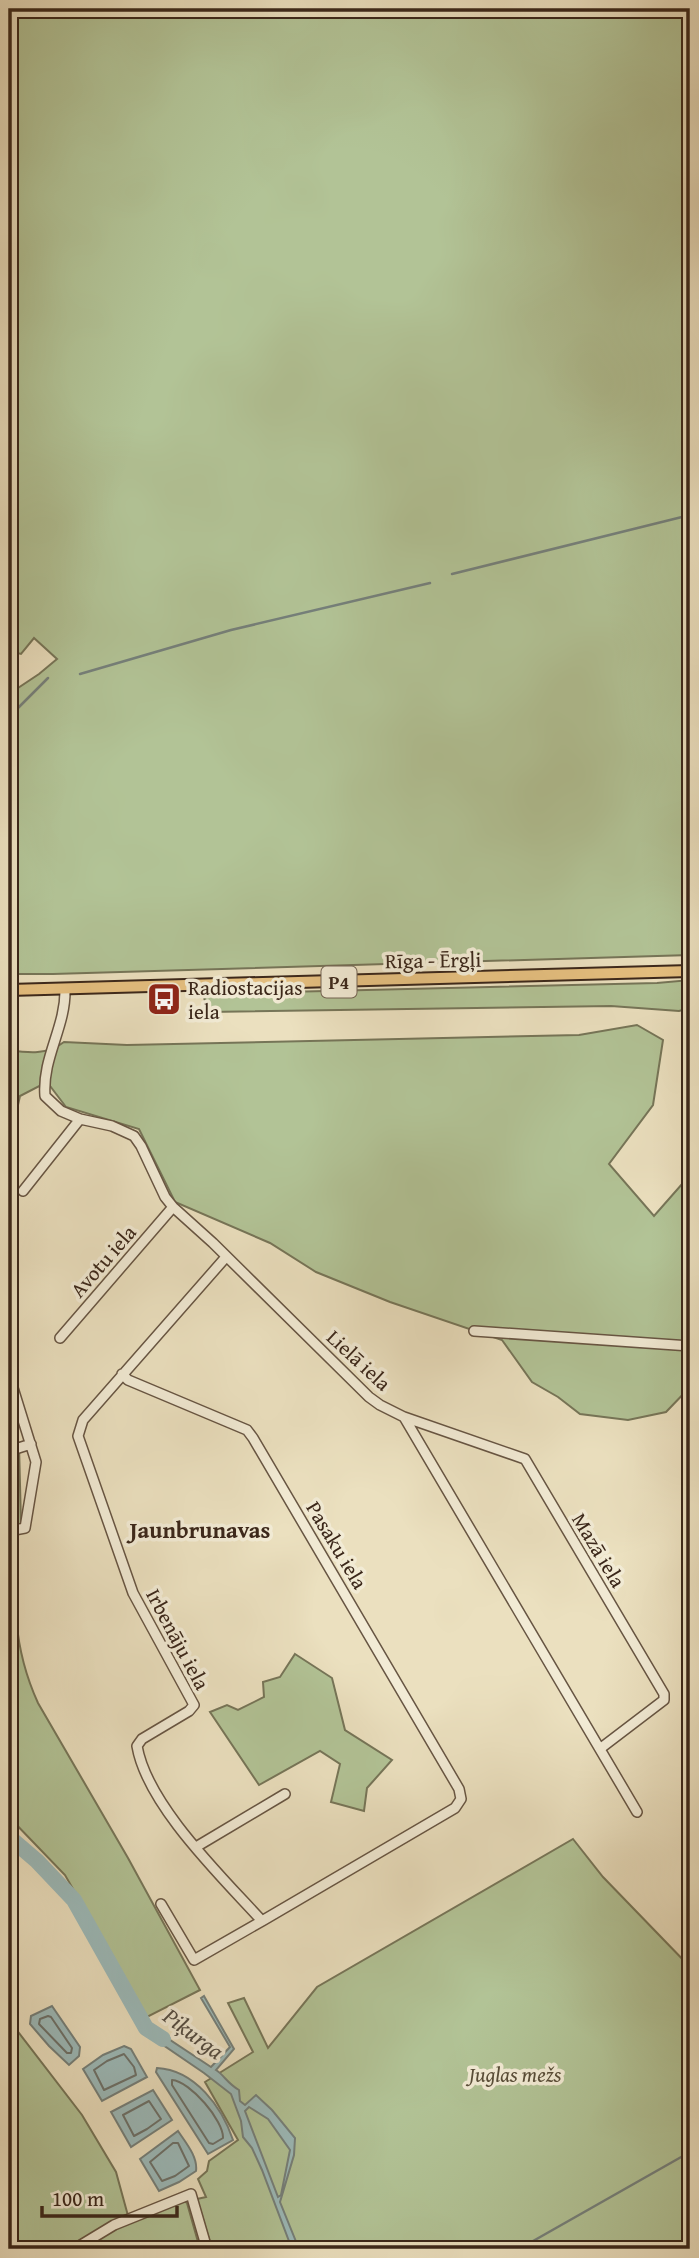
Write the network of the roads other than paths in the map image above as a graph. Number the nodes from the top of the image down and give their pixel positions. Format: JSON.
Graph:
{"nodes":[{"id":1,"x":690,"y":971,"type":"edge"},
{"id":2,"x":65,"y":989,"type":"junction"},
{"id":3,"x":9,"y":990,"type":"edge"},
{"id":4,"x":80,"y":1119,"type":"junction"},
{"id":5,"x":23,"y":1191,"type":"dead end"},
{"id":6,"x":173,"y":1207,"type":"junction"},
{"id":7,"x":226,"y":1257,"type":"junction"},
{"id":8,"x":474,"y":1331,"type":"dead end"},
{"id":9,"x":60,"y":1338,"type":"dead end"},
{"id":10,"x":690,"y":1346,"type":"edge"},
{"id":11,"x":122,"y":1374,"type":"junction"},
{"id":12,"x":9,"y":1375,"type":"edge"},
{"id":13,"x":404,"y":1417,"type":"junction"},
{"id":14,"x":31,"y":1444,"type":"junction"},
{"id":15,"x":9,"y":1451,"type":"edge"},
{"id":16,"x":9,"y":1531,"type":"edge"},
{"id":17,"x":601,"y":1748,"type":"junction"},
{"id":18,"x":285,"y":1794,"type":"dead end"},
{"id":19,"x":637,"y":1812,"type":"dead end"},
{"id":20,"x":196,"y":1847,"type":"junction"},
{"id":21,"x":161,"y":1904,"type":"dead end"},
{"id":22,"x":262,"y":1921,"type":"junction"},
{"id":23,"x":79,"y":2249,"type":"edge"},
{"id":24,"x":207,"y":2249,"type":"edge"}],
"edges":[{"from":1,"to":2,"type":"main road","name":"Rīga - Ērgļi","number":"P4"},
{"from":2,"to":3,"type":"main road","name":"Rīga - Ērgļi","number":"P4"},
{"from":2,"to":4,"type":"street","name":"Lielā iela"},
{"from":4,"to":5,"type":"street"},
{"from":4,"to":6,"type":"street","name":"Lielā iela"},
{"from":6,"to":7,"type":"street","name":"Lielā iela"},
{"from":6,"to":9,"type":"street","name":"Avotu iela"},
{"from":7,"to":11,"type":"street","name":"Irbenāju iela"},
{"from":7,"to":13,"type":"street","name":"Lielā iela"},
{"from":8,"to":10,"type":"street"},
{"from":11,"to":20,"type":"street","name":"Irbenāju iela"},
{"from":11,"to":22,"type":"street","name":"Pasaku iela"},
{"from":12,"to":14,"type":"street"},
{"from":13,"to":17,"type":"street"},
{"from":13,"to":17,"type":"street","name":"Mazā iela"},
{"from":14,"to":15,"type":"street"},
{"from":14,"to":16,"type":"street"},
{"from":17,"to":19,"type":"street"},
{"from":18,"to":20,"type":"street"},
{"from":20,"to":22,"type":"street","name":"Irbenāju iela"},
{"from":21,"to":22,"type":"street"},
{"from":23,"to":24,"type":"street"}]}
